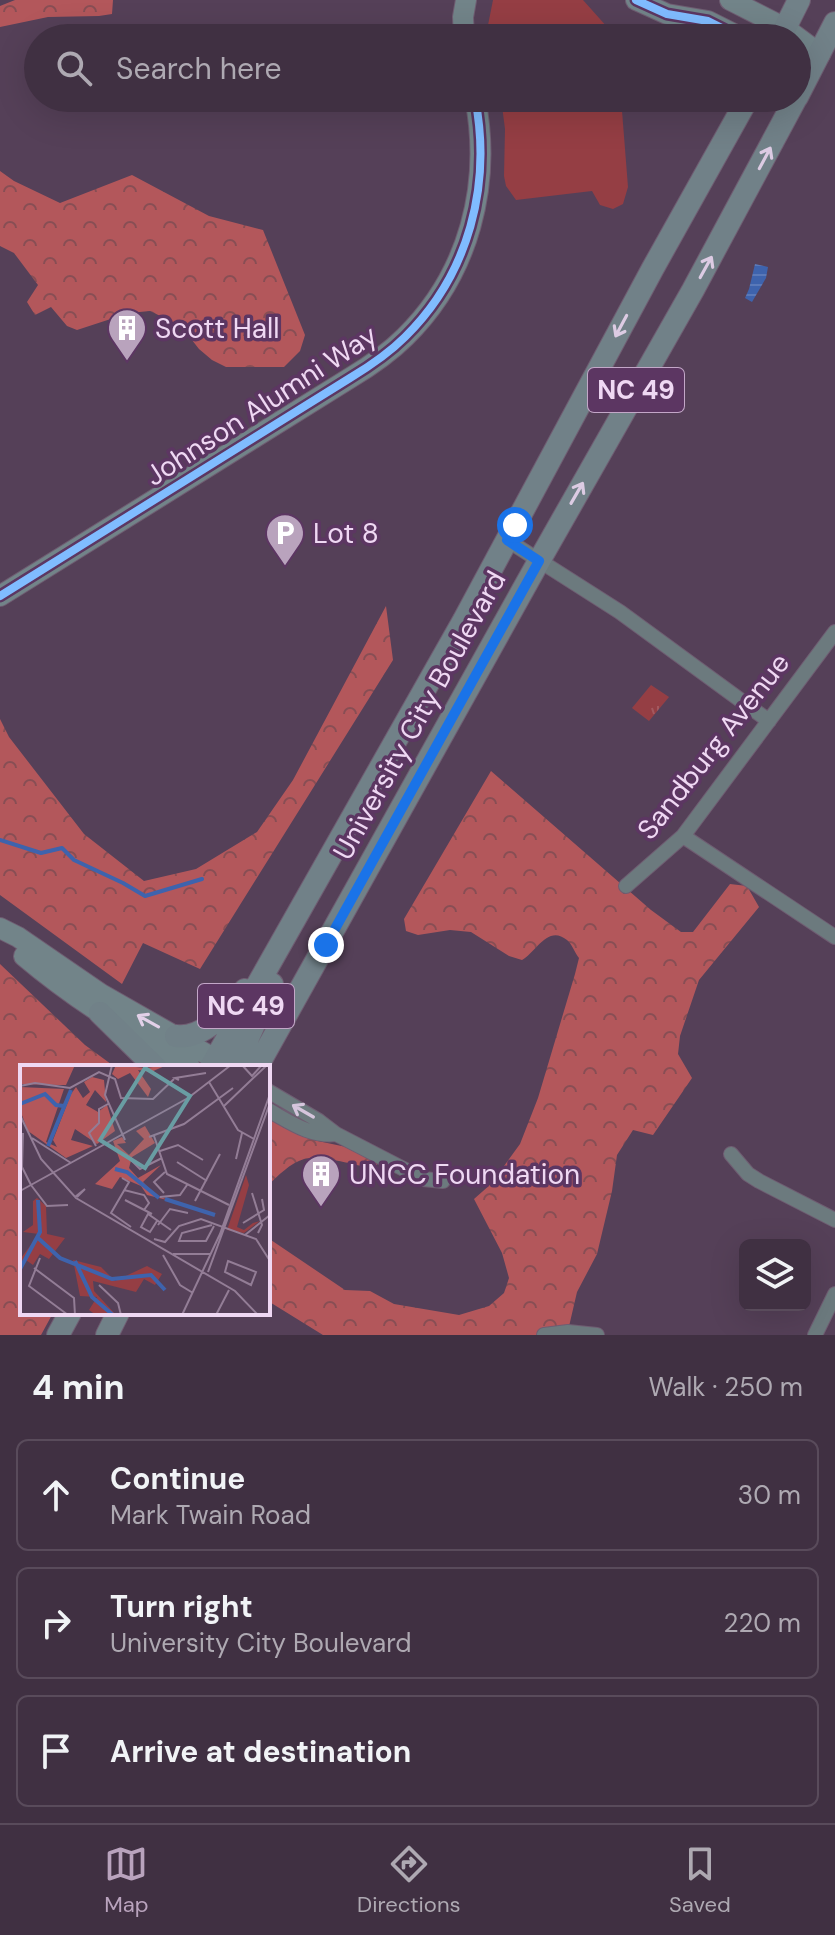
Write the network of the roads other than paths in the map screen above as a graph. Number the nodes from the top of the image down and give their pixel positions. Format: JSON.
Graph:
{"nodes":[{"id":1,"x":452,"y":0,"type":"edge"},
{"id":2,"x":466,"y":0,"type":"edge"},
{"id":3,"x":636,"y":0,"type":"edge"},
{"id":4,"x":711,"y":0,"type":"edge"},
{"id":5,"x":730,"y":0,"type":"edge"},
{"id":6,"x":799,"y":0,"type":"edge"},
{"id":7,"x":691,"y":18,"type":"junction"},
{"id":8,"x":835,"y":23,"type":"edge"},
{"id":9,"x":451,"y":24,"type":"edge"},
{"id":10,"x":463,"y":24,"type":"edge"},
{"id":11,"x":714,"y":24,"type":"edge"},
{"id":12,"x":768,"y":24,"type":"edge"},
{"id":13,"x":787,"y":24,"type":"edge"},
{"id":14,"x":811,"y":62,"type":"edge"},
{"id":15,"x":464,"y":112,"type":"edge"},
{"id":16,"x":478,"y":112,"type":"edge"},
{"id":17,"x":740,"y":112,"type":"edge"},
{"id":18,"x":789,"y":112,"type":"edge"},
{"id":19,"x":507,"y":540,"type":"junction"},
{"id":20,"x":539,"y":561,"type":"junction"},
{"id":21,"x":0,"y":582,"type":"edge"},
{"id":22,"x":0,"y":596,"type":"edge"},
{"id":23,"x":835,"y":632,"type":"edge"},
{"id":24,"x":769,"y":721,"type":"junction"},
{"id":25,"x":683,"y":836,"type":"junction"},
{"id":26,"x":319,"y":877,"type":"junction"},
{"id":27,"x":626,"y":886,"type":"dead end"},
{"id":28,"x":0,"y":929,"type":"edge"},
{"id":29,"x":835,"y":937,"type":"edge"},
{"id":30,"x":280,"y":944,"type":"junction"},
{"id":31,"x":100,"y":1013,"type":"junction"},
{"id":32,"x":176,"y":1036,"type":"junction"},
{"id":33,"x":153,"y":1065,"type":"edge"},
{"id":34,"x":186,"y":1065,"type":"edge"},
{"id":35,"x":223,"y":1065,"type":"edge"},
{"id":36,"x":258,"y":1065,"type":"edge"},
{"id":37,"x":270,"y":1092,"type":"edge"},
{"id":38,"x":270,"y":1111,"type":"edge"},
{"id":39,"x":336,"y":1134,"type":"junction"},
{"id":40,"x":731,"y":1154,"type":"dead end"},
{"id":41,"x":443,"y":1181,"type":"dead end"},
{"id":42,"x":835,"y":1220,"type":"edge"},
{"id":43,"x":835,"y":1294,"type":"edge"},
{"id":44,"x":69,"y":1315,"type":"edge"},
{"id":45,"x":117,"y":1315,"type":"edge"},
{"id":46,"x":58,"y":1335,"type":"edge"},
{"id":47,"x":107,"y":1335,"type":"edge"},
{"id":48,"x":544,"y":1335,"type":"edge"},
{"id":49,"x":597,"y":1335,"type":"edge"},
{"id":50,"x":815,"y":1335,"type":"edge"}],
"edges":[{"from":1,"to":9,"type":"street"},
{"from":2,"to":10,"type":"street"},
{"from":3,"to":7,"type":"street"},
{"from":4,"to":7,"type":"street"},
{"from":5,"to":12,"type":"street"},
{"from":6,"to":13,"type":"main road"},
{"from":7,"to":11,"type":"street"},
{"from":8,"to":14,"type":"main road","name":"University City Boulevard","number":"NC 49"},
{"from":15,"to":21,"type":"street","name":"Johnson Alumni Way"},
{"from":16,"to":22,"type":"street","name":"Johnson Alumni Way"},
{"from":17,"to":19,"type":"main road","name":"University City Boulevard","number":"NC 49","one_way":true},
{"from":20,"to":18,"type":"main road","name":"University City Boulevard","number":"NC 49","one_way":true},
{"from":19,"to":20,"type":"street"},
{"from":19,"to":26,"type":"main road","name":"University City Boulevard","number":"NC 49"},
{"from":20,"to":24,"type":"street"},
{"from":20,"to":36,"type":"main road","name":"University City Boulevard","number":"NC 49"},
{"from":23,"to":24,"type":"street","name":"Sandburg Avenue"},
{"from":24,"to":25,"type":"street","name":"Sandburg Avenue"},
{"from":25,"to":27,"type":"street","name":"Sandburg Avenue"},
{"from":25,"to":29,"type":"street"},
{"from":26,"to":30,"type":"main road","name":"University City Boulevard","number":"NC 49"},
{"from":26,"to":35,"type":"main road"},
{"from":28,"to":31,"type":"street"},
{"from":32,"to":28,"type":"street","one_way":true},
{"from":30,"to":32,"type":"main road"},
{"from":30,"to":35,"type":"main road","name":"University City Boulevard","number":"NC 49"},
{"from":31,"to":33,"type":"main road"},
{"from":31,"to":34,"type":"street"},
{"from":32,"to":35,"type":"street"},
{"from":39,"to":37,"type":"street","one_way":true},
{"from":38,"to":39,"type":"street"},
{"from":39,"to":41,"type":"street"},
{"from":40,"to":42,"type":"street"},
{"from":43,"to":50,"type":"street"},
{"from":44,"to":46,"type":"main road"},
{"from":45,"to":47,"type":"main road"},
{"from":48,"to":49,"type":"street"}]}
